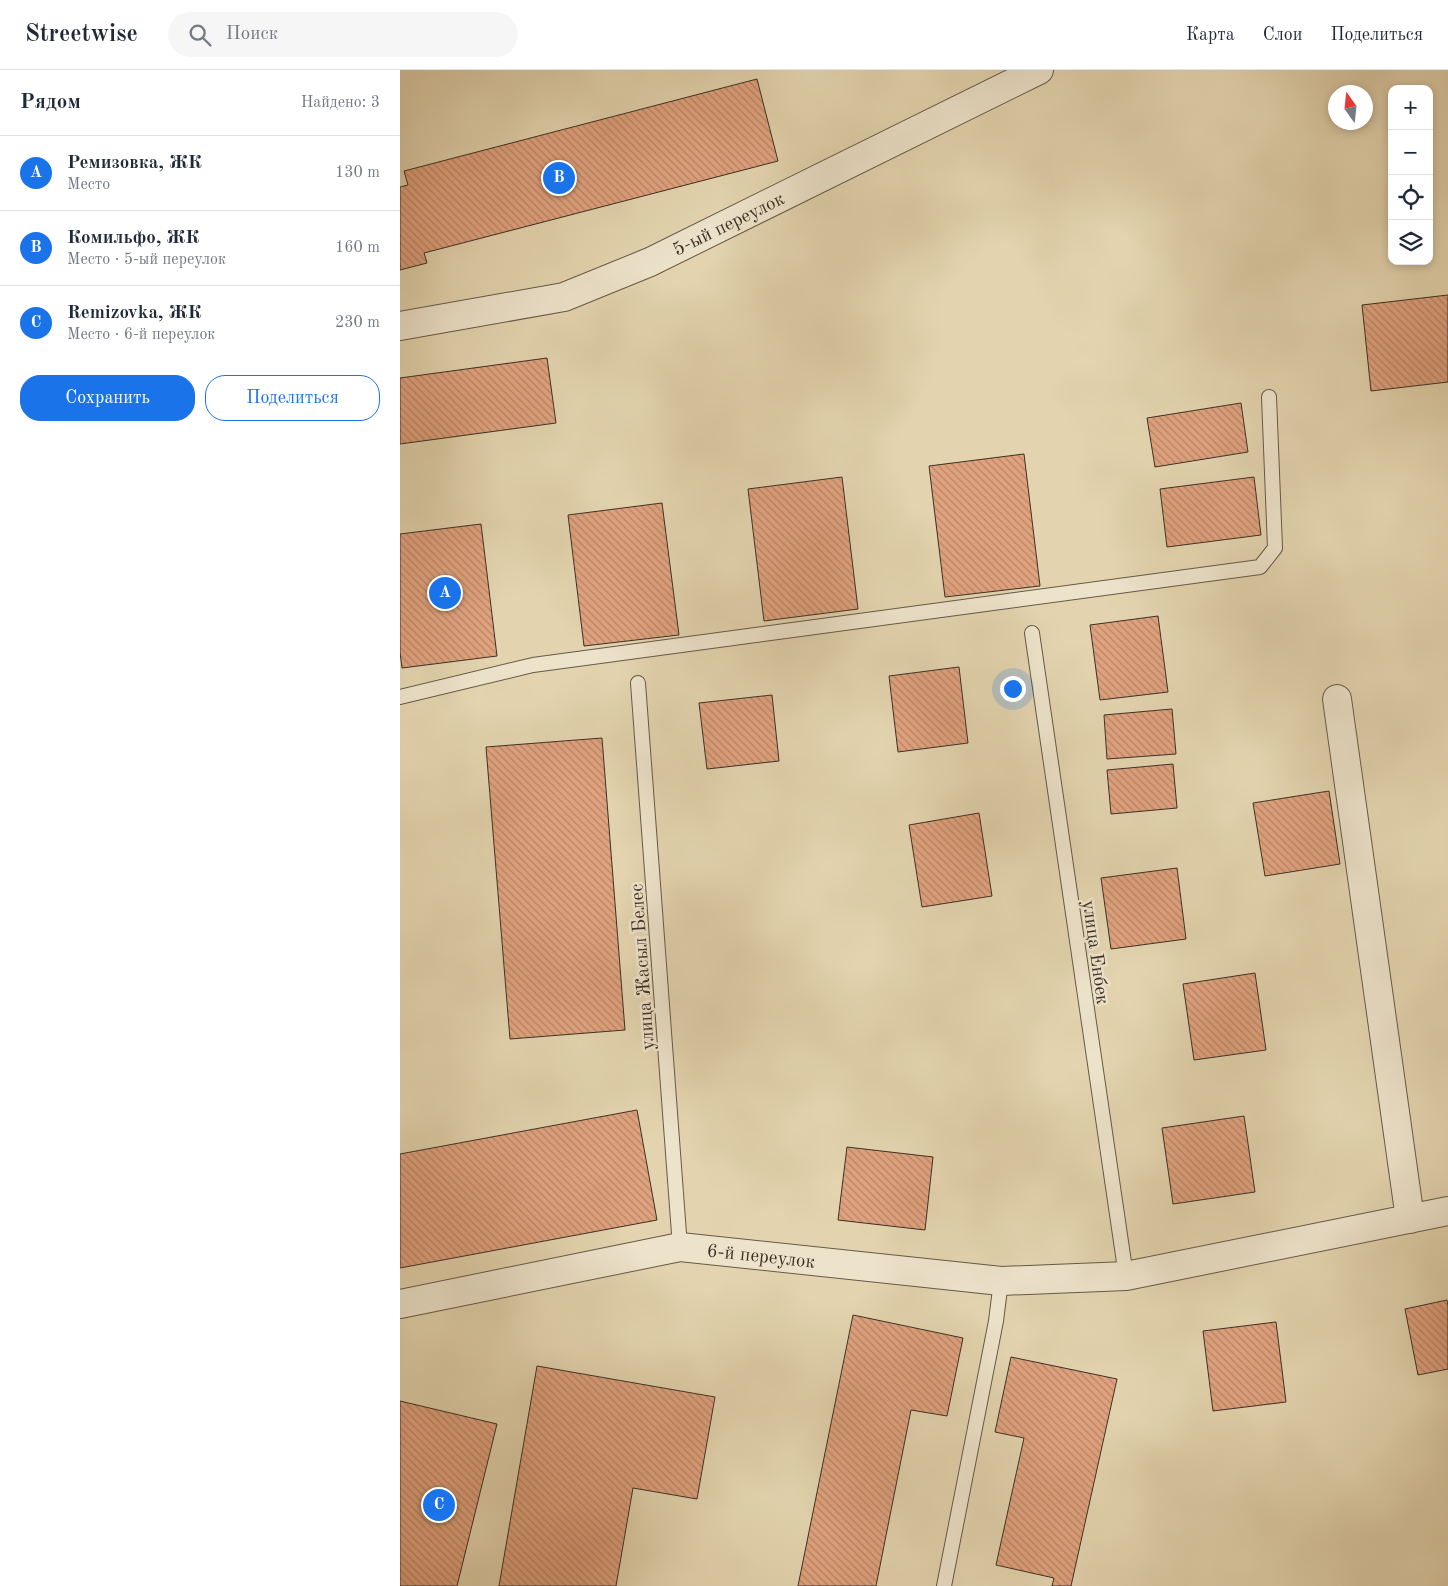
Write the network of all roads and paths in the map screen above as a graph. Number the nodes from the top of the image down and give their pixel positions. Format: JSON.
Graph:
{"nodes":[{"id":1,"x":1039,"y":70,"type":"edge"},
{"id":2,"x":400,"y":326,"type":"edge"},
{"id":3,"x":1269,"y":397,"type":"dead end"},
{"id":4,"x":1032,"y":633,"type":"dead end"},
{"id":5,"x":638,"y":683,"type":"dead end"},
{"id":6,"x":400,"y":697,"type":"edge"},
{"id":7,"x":1337,"y":699,"type":"dead end"},
{"id":8,"x":1448,"y":1211,"type":"edge"},
{"id":9,"x":1410,"y":1219,"type":"junction"},
{"id":10,"x":680,"y":1247,"type":"junction"},
{"id":11,"x":1126,"y":1276,"type":"junction"},
{"id":12,"x":1000,"y":1280,"type":"junction"},
{"id":13,"x":400,"y":1304,"type":"edge"},
{"id":14,"x":944,"y":1586,"type":"edge"}],
"edges":[{"from":1,"to":2,"type":"street","name":"5-ый переулок"},
{"from":3,"to":6,"type":"lane"},
{"from":4,"to":11,"type":"lane","name":"улица Енбек"},
{"from":5,"to":10,"type":"lane","name":"улица Жасыл Белес"},
{"from":7,"to":9,"type":"street"},
{"from":8,"to":9,"type":"street","name":"6-й переулок"},
{"from":9,"to":11,"type":"street","name":"6-й переулок"},
{"from":10,"to":12,"type":"street","name":"6-й переулок"},
{"from":10,"to":13,"type":"street","name":"6-й переулок"},
{"from":11,"to":12,"type":"street","name":"6-й переулок"},
{"from":12,"to":14,"type":"lane"}]}
